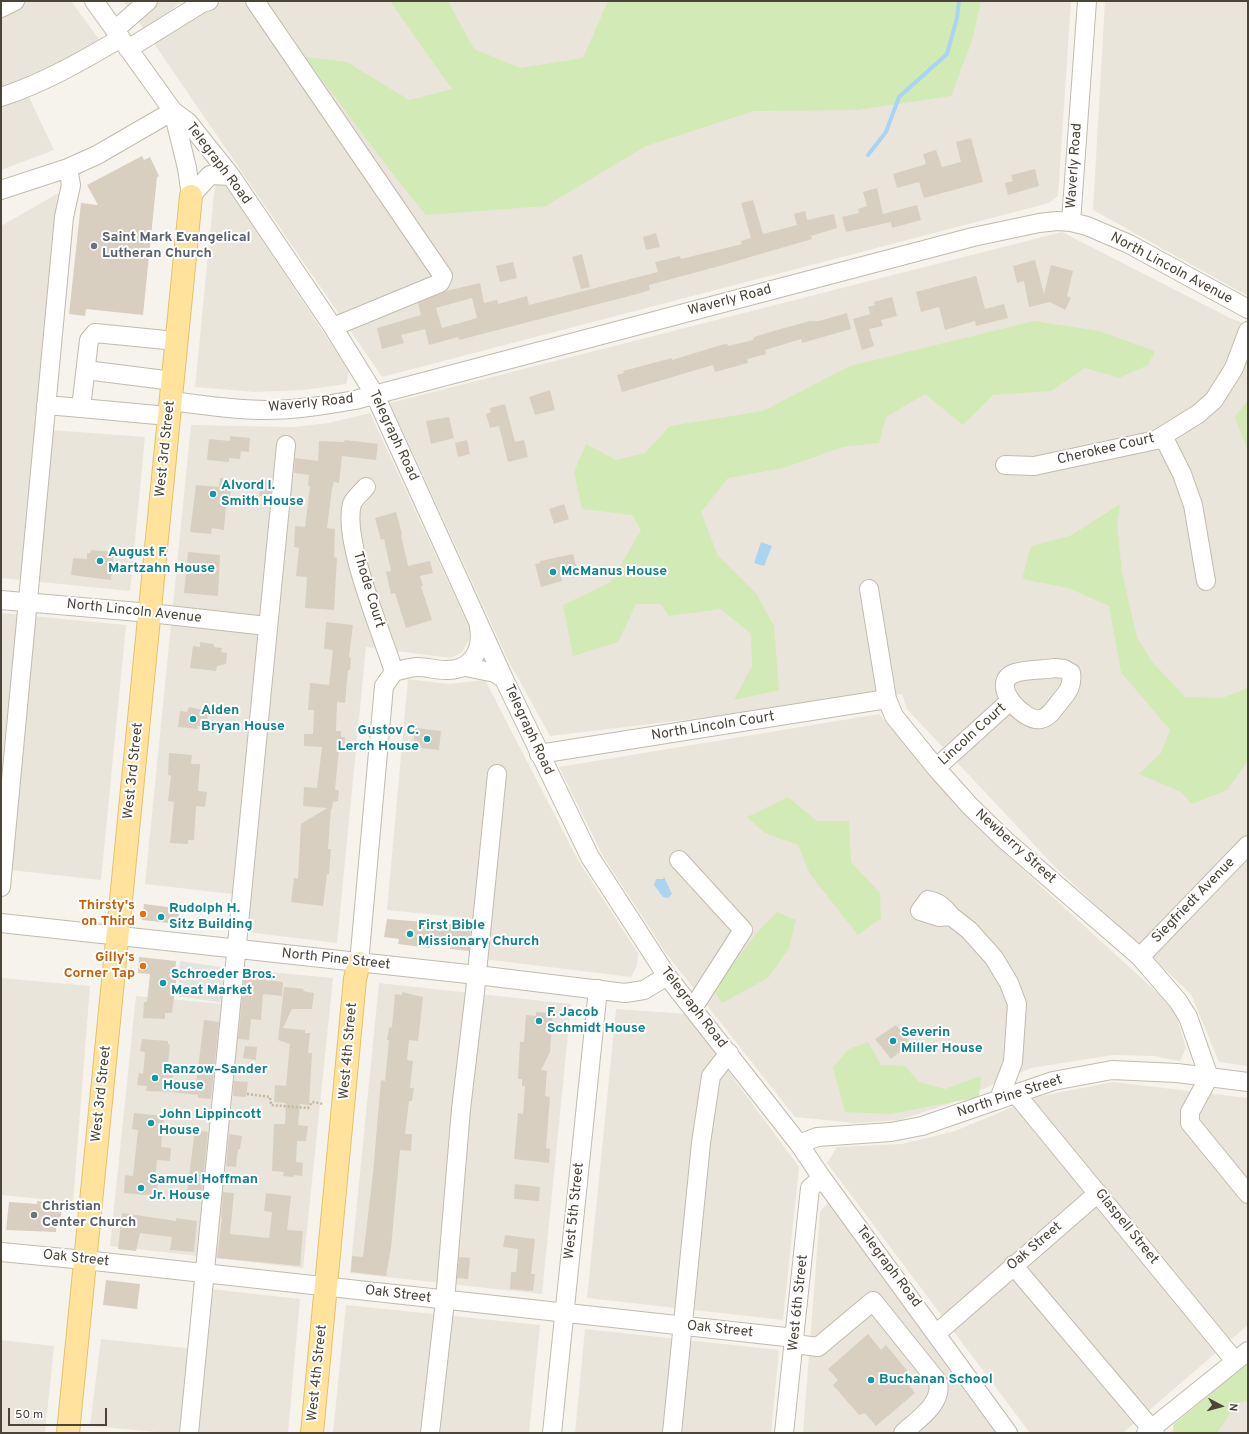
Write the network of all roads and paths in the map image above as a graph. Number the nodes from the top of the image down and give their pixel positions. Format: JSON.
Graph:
{"nodes":[{"id":1,"x":15,"y":1,"type":"edge"},
{"id":2,"x":94,"y":1,"type":"edge"},
{"id":3,"x":148,"y":1,"type":"edge"},
{"id":4,"x":209,"y":1,"type":"edge"},
{"id":5,"x":255,"y":1,"type":"edge"},
{"id":6,"x":1087,"y":1,"type":"edge"},
{"id":7,"x":1,"y":8,"type":"edge"},
{"id":8,"x":122,"y":38,"type":"junction"},
{"id":9,"x":1,"y":97,"type":"edge"},
{"id":10,"x":173,"y":111,"type":"junction"},
{"id":11,"x":68,"y":168,"type":"junction"},
{"id":12,"x":230,"y":176,"type":"junction"},
{"id":13,"x":1,"y":190,"type":"edge"},
{"id":14,"x":191,"y":196,"type":"junction"},
{"id":15,"x":1071,"y":222,"type":"junction"},
{"id":16,"x":1248,"y":309,"type":"edge"},
{"id":17,"x":333,"y":328,"type":"junction"},
{"id":18,"x":1248,"y":332,"type":"edge"},
{"id":19,"x":176,"y":341,"type":"junction"},
{"id":20,"x":86,"y":370,"type":"junction"},
{"id":21,"x":375,"y":395,"type":"junction"},
{"id":22,"x":171,"y":399,"type":"junction"},
{"id":23,"x":46,"y":404,"type":"junction"},
{"id":24,"x":82,"y":408,"type":"junction"},
{"id":25,"x":1163,"y":436,"type":"junction"},
{"id":26,"x":286,"y":445,"type":"dead end"},
{"id":27,"x":1005,"y":465,"type":"dead end"},
{"id":28,"x":366,"y":487,"type":"dead end"},
{"id":29,"x":1206,"y":582,"type":"dead end"},
{"id":30,"x":869,"y":589,"type":"dead end"},
{"id":31,"x":1,"y":600,"type":"edge"},
{"id":32,"x":26,"y":602,"type":"junction"},
{"id":33,"x":150,"y":612,"type":"junction"},
{"id":34,"x":479,"y":624,"type":"junction"},
{"id":35,"x":267,"y":626,"type":"junction"},
{"id":36,"x":466,"y":667,"type":"junction"},
{"id":37,"x":394,"y":672,"type":"junction"},
{"id":38,"x":504,"y":679,"type":"junction"},
{"id":39,"x":887,"y":699,"type":"junction"},
{"id":40,"x":1010,"y":701,"type":"dead end"},
{"id":41,"x":539,"y":754,"type":"junction"},
{"id":42,"x":936,"y":768,"type":"junction"},
{"id":43,"x":497,"y":774,"type":"dead end"},
{"id":44,"x":1248,"y":845,"type":"edge"},
{"id":45,"x":679,"y":860,"type":"dead end"},
{"id":46,"x":1,"y":887,"type":"edge"},
{"id":47,"x":951,"y":916,"type":"dead end"},
{"id":48,"x":1,"y":923,"type":"edge"},
{"id":49,"x":118,"y":937,"type":"junction"},
{"id":50,"x":237,"y":950,"type":"junction"},
{"id":51,"x":1140,"y":957,"type":"junction"},
{"id":52,"x":359,"y":963,"type":"junction"},
{"id":53,"x":477,"y":975,"type":"junction"},
{"id":54,"x":667,"y":976,"type":"junction"},
{"id":55,"x":598,"y":989,"type":"junction"},
{"id":56,"x":693,"y":1008,"type":"junction"},
{"id":57,"x":729,"y":1054,"type":"junction"},
{"id":58,"x":1209,"y":1077,"type":"junction"},
{"id":59,"x":1248,"y":1082,"type":"edge"},
{"id":60,"x":246,"y":1094,"type":"dead end"},
{"id":61,"x":1016,"y":1094,"type":"junction"},
{"id":62,"x":999,"y":1099,"type":"junction"},
{"id":63,"x":324,"y":1104,"type":"dead end"},
{"id":64,"x":799,"y":1144,"type":"junction"},
{"id":65,"x":822,"y":1178,"type":"junction"},
{"id":66,"x":1098,"y":1193,"type":"junction"},
{"id":67,"x":1248,"y":1194,"type":"edge"},
{"id":68,"x":1,"y":1252,"type":"edge"},
{"id":69,"x":85,"y":1260,"type":"junction"},
{"id":70,"x":1014,"y":1265,"type":"junction"},
{"id":71,"x":205,"y":1274,"type":"junction"},
{"id":72,"x":326,"y":1287,"type":"junction"},
{"id":73,"x":445,"y":1300,"type":"junction"},
{"id":74,"x":564,"y":1312,"type":"junction"},
{"id":75,"x":682,"y":1326,"type":"junction"},
{"id":76,"x":937,"y":1333,"type":"junction"},
{"id":77,"x":795,"y":1341,"type":"junction"},
{"id":78,"x":1242,"y":1356,"type":"edge"},
{"id":79,"x":1150,"y":1431,"type":"edge"},
{"id":80,"x":68,"y":1433,"type":"edge"},
{"id":81,"x":189,"y":1433,"type":"edge"},
{"id":82,"x":312,"y":1433,"type":"edge"},
{"id":83,"x":430,"y":1433,"type":"edge"},
{"id":84,"x":552,"y":1433,"type":"edge"},
{"id":85,"x":672,"y":1433,"type":"edge"},
{"id":86,"x":784,"y":1433,"type":"edge"},
{"id":87,"x":903,"y":1433,"type":"edge"},
{"id":88,"x":1008,"y":1433,"type":"edge"}],
"edges":[{"from":1,"to":7,"type":"street"},
{"from":2,"to":8,"type":"street","name":"Telegraph Road"},
{"from":3,"to":8,"type":"street"},
{"from":4,"to":8,"type":"street"},
{"from":5,"to":17,"type":"street"},
{"from":6,"to":15,"type":"street","name":"Waverly Road"},
{"from":8,"to":9,"type":"street"},
{"from":8,"to":10,"type":"street","name":"Telegraph Road"},
{"from":10,"to":11,"type":"street"},
{"from":10,"to":12,"type":"street","name":"Telegraph Road"},
{"from":10,"to":14,"type":"street","name":"West 3rd Street"},
{"from":11,"to":13,"type":"street"},
{"from":11,"to":23,"type":"street"},
{"from":12,"to":14,"type":"street"},
{"from":12,"to":17,"type":"street","name":"Telegraph Road"},
{"from":14,"to":19,"type":"main road","name":"West 3rd Street"},
{"from":15,"to":16,"type":"street","name":"North Lincoln Avenue"},
{"from":15,"to":21,"type":"street","name":"Waverly Road"},
{"from":17,"to":21,"type":"street","name":"Telegraph Road"},
{"from":18,"to":25,"type":"street","name":"Cherokee Court"},
{"from":19,"to":20,"type":"street"},
{"from":19,"to":22,"type":"main road","name":"West 3rd Street"},
{"from":20,"to":22,"type":"street"},
{"from":20,"to":24,"type":"street"},
{"from":21,"to":22,"type":"street","name":"Waverly Road"},
{"from":21,"to":34,"type":"street","name":"Telegraph Road"},
{"from":22,"to":24,"type":"street"},
{"from":22,"to":33,"type":"main road","name":"West 3rd Street"},
{"from":23,"to":24,"type":"street"},
{"from":23,"to":32,"type":"street"},
{"from":25,"to":27,"type":"street","name":"Cherokee Court"},
{"from":25,"to":29,"type":"street"},
{"from":26,"to":35,"type":"street"},
{"from":28,"to":37,"type":"street","name":"Thode Court"},
{"from":30,"to":39,"type":"street","name":"Newberry Street"},
{"from":31,"to":32,"type":"street","name":"North Lincoln Avenue"},
{"from":32,"to":33,"type":"street","name":"North Lincoln Avenue"},
{"from":32,"to":46,"type":"street"},
{"from":33,"to":35,"type":"street","name":"North Lincoln Avenue"},
{"from":33,"to":49,"type":"main road","name":"West 3rd Street"},
{"from":34,"to":36,"type":"street"},
{"from":34,"to":38,"type":"street","name":"Telegraph Road"},
{"from":35,"to":50,"type":"street"},
{"from":36,"to":37,"type":"street"},
{"from":36,"to":38,"type":"street"},
{"from":37,"to":52,"type":"street","name":"West 4th Street"},
{"from":38,"to":41,"type":"street","name":"Telegraph Road"},
{"from":39,"to":41,"type":"street","name":"North Lincoln Court"},
{"from":39,"to":42,"type":"street","name":"Newberry Street"},
{"from":40,"to":42,"type":"street","name":"Lincoln Court"},
{"from":41,"to":54,"type":"street","name":"Telegraph Road"},
{"from":42,"to":51,"type":"street","name":"Newberry Street"},
{"from":43,"to":53,"type":"street"},
{"from":44,"to":51,"type":"street","name":"Siegfriedt Avenue"},
{"from":45,"to":56,"type":"street"},
{"from":47,"to":62,"type":"street"},
{"from":48,"to":49,"type":"street","name":"North Pine Street"},
{"from":49,"to":50,"type":"street","name":"North Pine Street"},
{"from":49,"to":69,"type":"main road","name":"West 3rd Street"},
{"from":50,"to":52,"type":"street","name":"North Pine Street"},
{"from":50,"to":71,"type":"street"},
{"from":51,"to":58,"type":"street","name":"Newberry Street"},
{"from":52,"to":53,"type":"street","name":"North Pine Street"},
{"from":52,"to":72,"type":"main road","name":"West 4th Street"},
{"from":53,"to":55,"type":"street","name":"North Pine Street"},
{"from":53,"to":73,"type":"street"},
{"from":54,"to":55,"type":"street","name":"North Pine Street"},
{"from":54,"to":56,"type":"street","name":"Telegraph Road"},
{"from":55,"to":74,"type":"street","name":"West 5th Street"},
{"from":56,"to":57,"type":"street","name":"Telegraph Road"},
{"from":57,"to":64,"type":"street","name":"Telegraph Road"},
{"from":57,"to":75,"type":"street"},
{"from":58,"to":59,"type":"street","name":"North Pine Street"},
{"from":58,"to":61,"type":"street","name":"North Pine Street"},
{"from":58,"to":67,"type":"street"},
{"from":60,"to":63,"type":"path"},
{"from":61,"to":62,"type":"street","name":"North Pine Street"},
{"from":61,"to":66,"type":"street","name":"Glaspell Street"},
{"from":62,"to":64,"type":"street","name":"North Pine Street"},
{"from":64,"to":65,"type":"street","name":"Telegraph Road"},
{"from":65,"to":76,"type":"street","name":"Telegraph Road"},
{"from":65,"to":77,"type":"street","name":"West 6th Street"},
{"from":66,"to":70,"type":"street","name":"Oak Street"},
{"from":66,"to":78,"type":"street","name":"Glaspell Street"},
{"from":68,"to":69,"type":"street","name":"Oak Street"},
{"from":69,"to":71,"type":"street","name":"Oak Street"},
{"from":69,"to":80,"type":"main road","name":"West 3rd Street"},
{"from":70,"to":76,"type":"street","name":"Oak Street"},
{"from":70,"to":79,"type":"street"},
{"from":71,"to":72,"type":"street","name":"Oak Street"},
{"from":71,"to":81,"type":"street"},
{"from":72,"to":73,"type":"street","name":"Oak Street"},
{"from":72,"to":82,"type":"main road","name":"West 4th Street"},
{"from":73,"to":74,"type":"street","name":"Oak Street"},
{"from":73,"to":83,"type":"street"},
{"from":74,"to":75,"type":"street","name":"Oak Street"},
{"from":74,"to":84,"type":"street","name":"West 5th Street"},
{"from":75,"to":77,"type":"street","name":"Oak Street"},
{"from":75,"to":85,"type":"street"},
{"from":76,"to":88,"type":"street","name":"Telegraph Road"},
{"from":77,"to":86,"type":"street","name":"West 6th Street"},
{"from":77,"to":87,"type":"street","name":"Oak Street"},
{"from":78,"to":79,"type":"street"}]}
